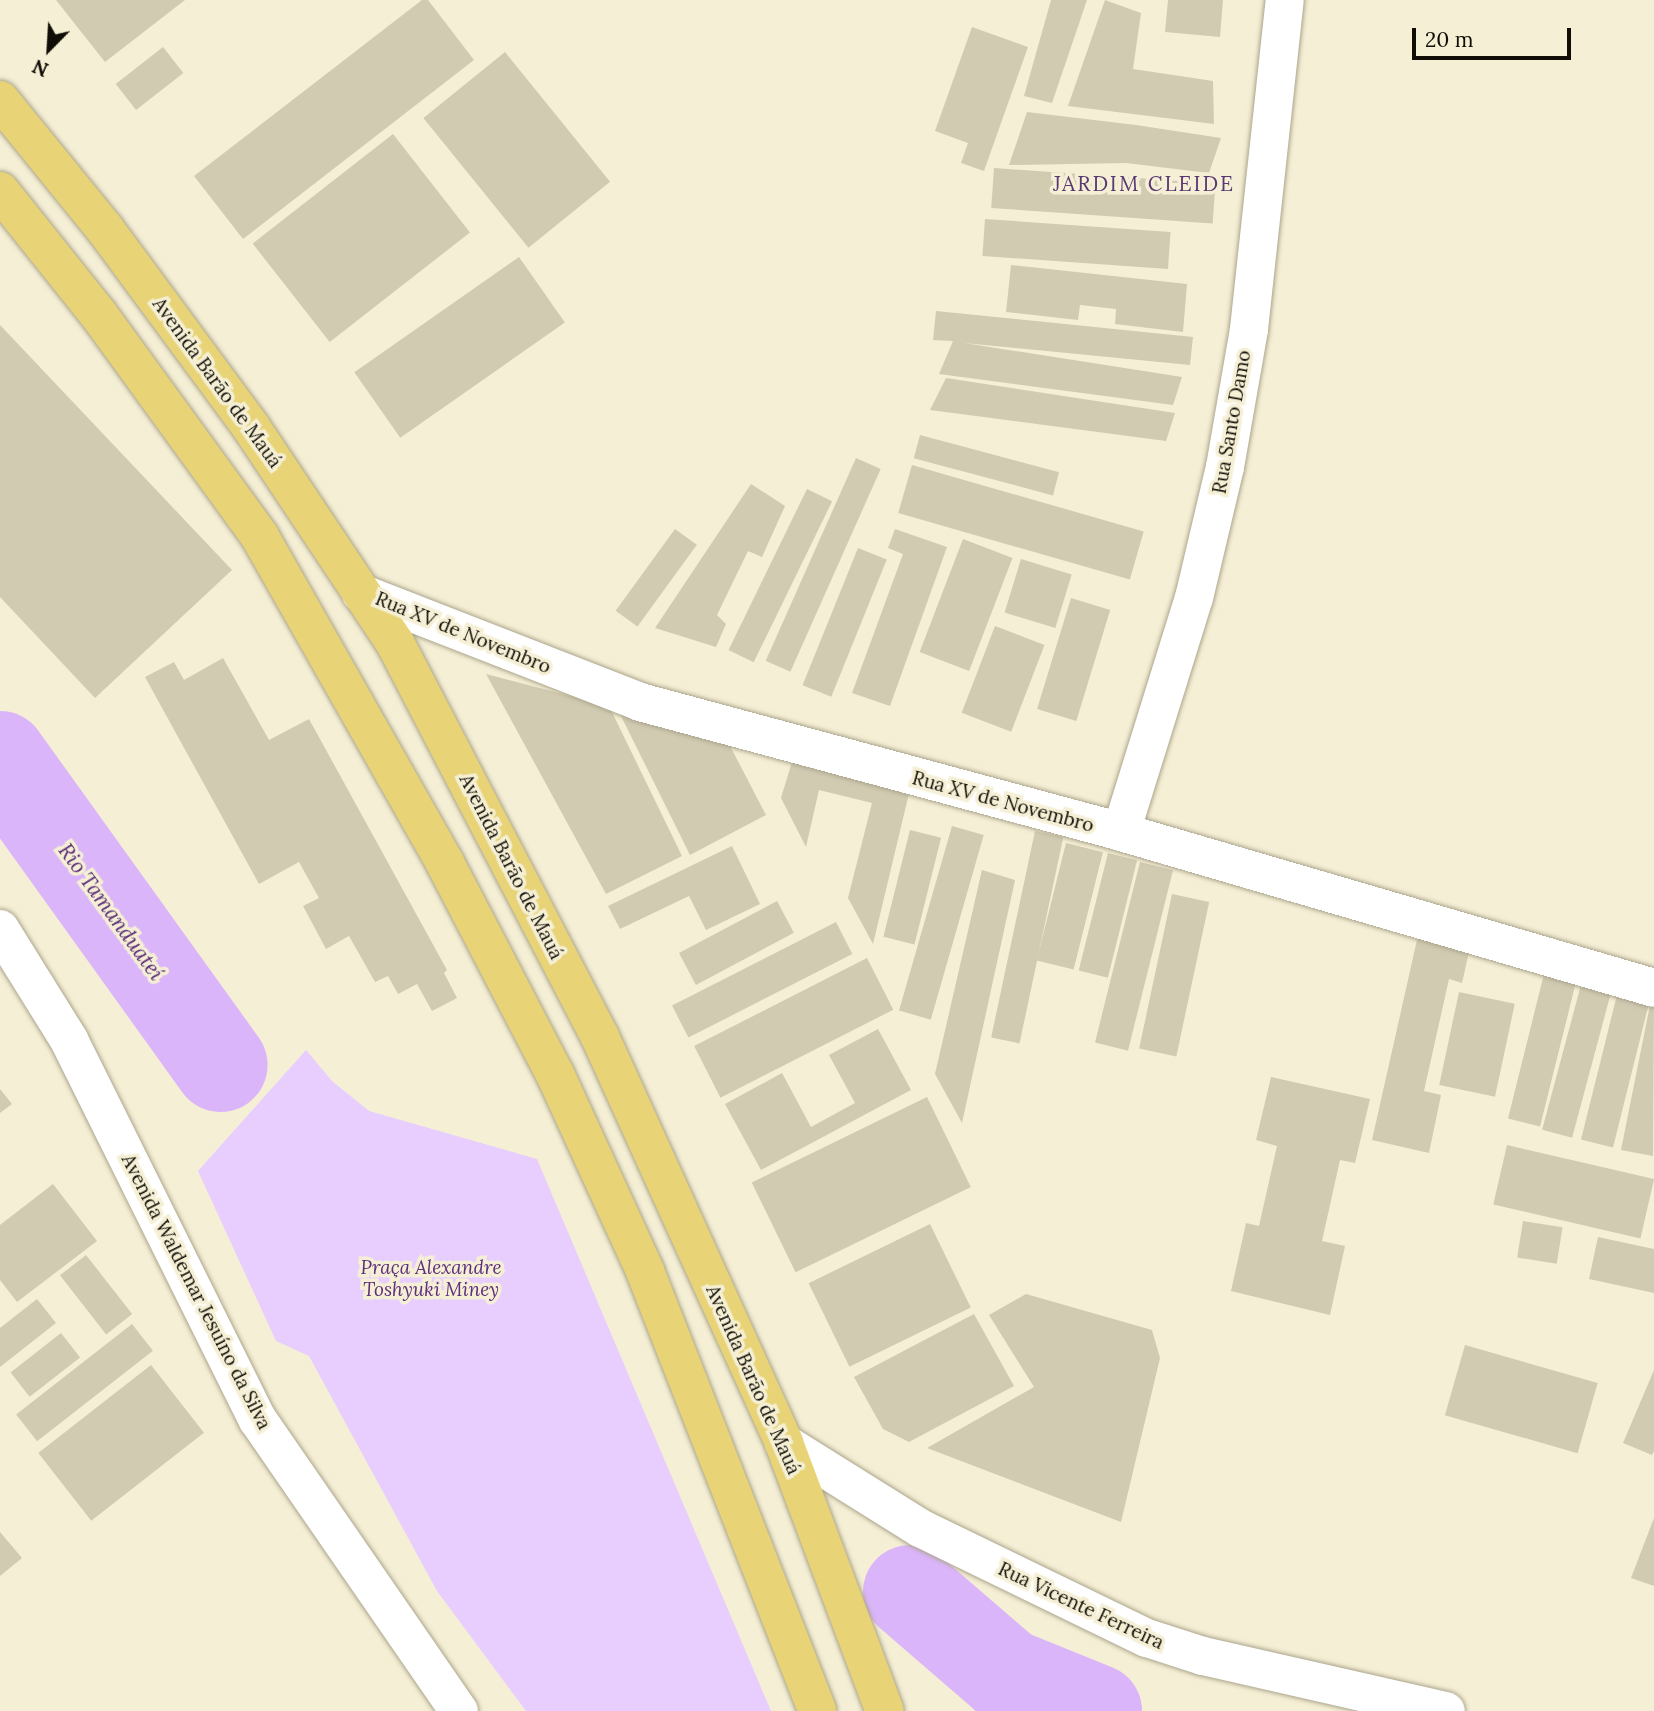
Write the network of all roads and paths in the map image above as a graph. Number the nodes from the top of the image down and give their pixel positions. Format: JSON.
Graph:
{"nodes":[{"id":1,"x":1285,"y":0,"type":"edge"},
{"id":2,"x":0,"y":100,"type":"edge"},
{"id":3,"x":0,"y":191,"type":"edge"},
{"id":4,"x":360,"y":593,"type":"junction"},
{"id":5,"x":1121,"y":832,"type":"junction"},
{"id":6,"x":0,"y":929,"type":"edge"},
{"id":7,"x":1654,"y":988,"type":"edge"},
{"id":8,"x":784,"y":1443,"type":"junction"},
{"id":9,"x":459,"y":1711,"type":"edge"},
{"id":10,"x":817,"y":1711,"type":"edge"},
{"id":11,"x":885,"y":1711,"type":"edge"},
{"id":12,"x":1446,"y":1711,"type":"edge"}],
"edges":[{"from":1,"to":5,"type":"street","name":"Rua Santo Damo"},
{"from":2,"to":4,"type":"main road","name":"Avenida Barão de Mauá"},
{"from":3,"to":10,"type":"main road"},
{"from":4,"to":5,"type":"street","name":"Rua XV de Novembro"},
{"from":4,"to":8,"type":"main road","name":"Avenida Barão de Mauá"},
{"from":5,"to":7,"type":"street","name":"Rua XV de Novembro"},
{"from":6,"to":9,"type":"street","name":"Avenida Waldemar Jesuíno da Silva"},
{"from":8,"to":11,"type":"main road","name":"Avenida Barão de Mauá"},
{"from":8,"to":12,"type":"street","name":"Rua Vicente Ferreira"}]}
